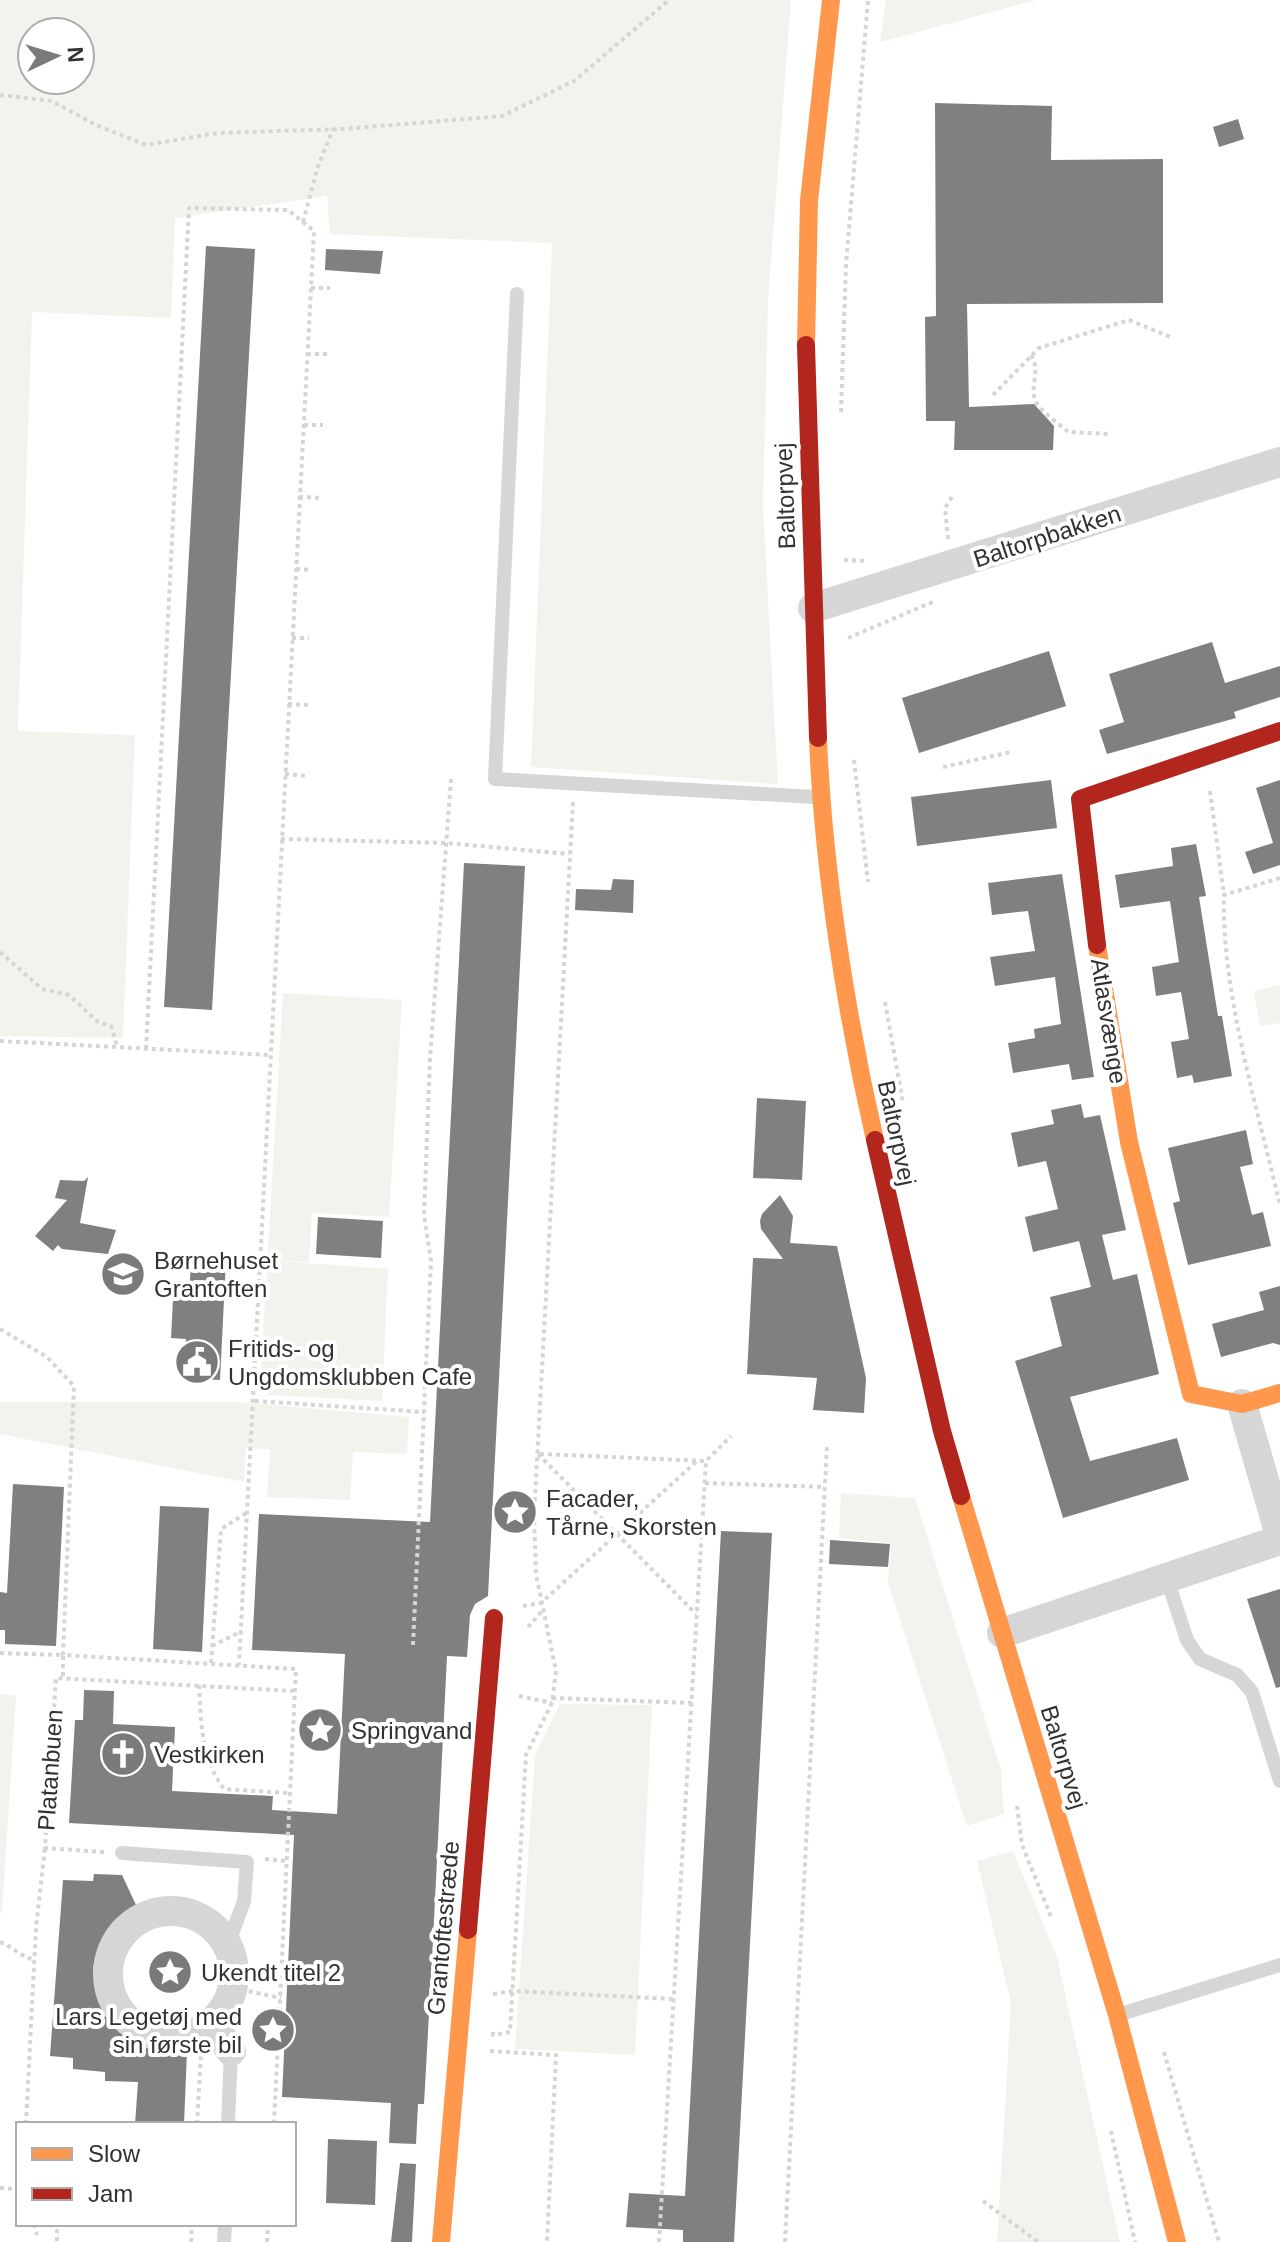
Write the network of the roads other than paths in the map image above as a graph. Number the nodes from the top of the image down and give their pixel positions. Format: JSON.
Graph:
{"nodes":[{"id":1,"x":831,"y":0,"type":"edge"},
{"id":2,"x":517,"y":294,"type":"dead end"},
{"id":3,"x":1280,"y":462,"type":"edge"},
{"id":4,"x":828,"y":604,"type":"junction"},
{"id":5,"x":1280,"y":731,"type":"edge"},
{"id":6,"x":820,"y":798,"type":"junction"},
{"id":7,"x":1280,"y":1393,"type":"edge"},
{"id":8,"x":1242,"y":1404,"type":"junction"},
{"id":9,"x":1280,"y":1537,"type":"edge"},
{"id":10,"x":1167,"y":1579,"type":"junction"},
{"id":11,"x":494,"y":1618,"type":"dead end"},
{"id":12,"x":1002,"y":1633,"type":"junction"},
{"id":13,"x":1280,"y":1781,"type":"edge"},
{"id":14,"x":122,"y":1853,"type":"road end"},
{"id":15,"x":228,"y":1945,"type":"junction"},
{"id":16,"x":1280,"y":1965,"type":"edge"},
{"id":17,"x":1117,"y":2015,"type":"junction"},
{"id":18,"x":204,"y":2027,"type":"junction"},
{"id":19,"x":231,"y":2051,"type":"joint"},
{"id":20,"x":228,"y":2122,"type":"edge"},
{"id":21,"x":441,"y":2242,"type":"edge"},
{"id":22,"x":1177,"y":2242,"type":"edge"}],
"edges":[{"from":1,"to":4,"type":"street","name":"Baltorpvej"},
{"from":2,"to":6,"type":"lane"},
{"from":3,"to":4,"type":"street","name":"Baltorpbakken"},
{"from":4,"to":6,"type":"street","name":"Baltorpvej"},
{"from":5,"to":8,"type":"street","name":"Atlasvænge"},
{"from":6,"to":12,"type":"street","name":"Baltorpvej"},
{"from":7,"to":8,"type":"street","name":"Atlasvænge"},
{"from":8,"to":9,"type":"street"},
{"from":9,"to":10,"type":"street"},
{"from":10,"to":12,"type":"street"},
{"from":10,"to":13,"type":"lane"},
{"from":11,"to":21,"type":"street","name":"Grantoftestræde"},
{"from":12,"to":17,"type":"street","name":"Baltorpvej"},
{"from":14,"to":15,"type":"lane"},
{"from":15,"to":18,"type":"street"},
{"from":15,"to":18,"type":"street"},
{"from":16,"to":17,"type":"lane"},
{"from":17,"to":22,"type":"street","name":"Baltorpvej"},
{"from":18,"to":19,"type":"street"},
{"from":19,"to":20,"type":"lane"}]}
